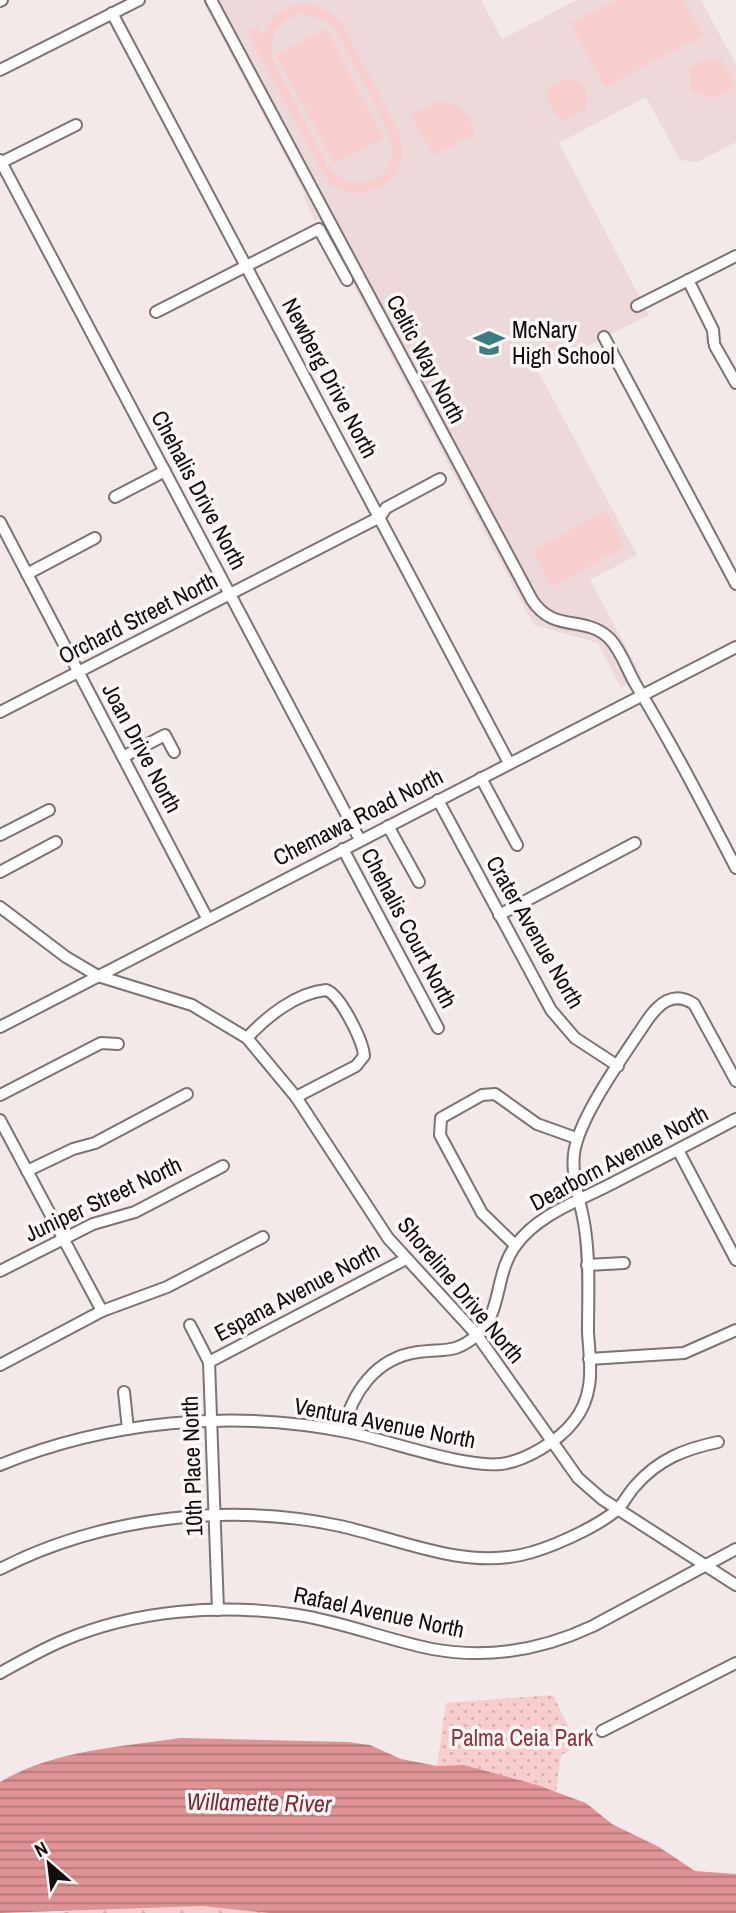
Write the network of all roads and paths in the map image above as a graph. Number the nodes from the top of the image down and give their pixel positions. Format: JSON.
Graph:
{"nodes":[{"id":1,"x":139,"y":0,"type":"edge"},
{"id":2,"x":211,"y":0,"type":"edge"},
{"id":3,"x":112,"y":13,"type":"junction"},
{"id":4,"x":0,"y":70,"type":"edge"},
{"id":5,"x":76,"y":125,"type":"dead end"},
{"id":6,"x":1,"y":162,"type":"edge"},
{"id":7,"x":736,"y":256,"type":"edge"},
{"id":8,"x":246,"y":265,"type":"junction"},
{"id":9,"x":347,"y":280,"type":"dead end"},
{"id":10,"x":688,"y":280,"type":"junction"},
{"id":11,"x":637,"y":306,"type":"dead end"},
{"id":12,"x":156,"y":312,"type":"dead end"},
{"id":13,"x":604,"y":337,"type":"dead end"},
{"id":14,"x":736,"y":382,"type":"edge"},
{"id":15,"x":165,"y":471,"type":"junction"},
{"id":16,"x":440,"y":479,"type":"dead end"},
{"id":17,"x":116,"y":497,"type":"dead end"},
{"id":18,"x":380,"y":517,"type":"junction"},
{"id":19,"x":0,"y":522,"type":"edge"},
{"id":20,"x":4,"y":538,"type":"edge"},
{"id":21,"x":95,"y":538,"type":"dead end"},
{"id":22,"x":27,"y":574,"type":"junction"},
{"id":23,"x":736,"y":584,"type":"edge"},
{"id":24,"x":231,"y":594,"type":"junction"},
{"id":25,"x":736,"y":647,"type":"edge"},
{"id":26,"x":78,"y":672,"type":"junction"},
{"id":27,"x":643,"y":694,"type":"junction"},
{"id":28,"x":0,"y":712,"type":"edge"},
{"id":29,"x":174,"y":752,"type":"dead end"},
{"id":30,"x":123,"y":757,"type":"junction"},
{"id":31,"x":509,"y":763,"type":"junction"},
{"id":32,"x":481,"y":778,"type":"junction"},
{"id":33,"x":438,"y":800,"type":"junction"},
{"id":34,"x":49,"y":810,"type":"dead end"},
{"id":35,"x":388,"y":826,"type":"junction"},
{"id":36,"x":0,"y":835,"type":"edge"},
{"id":37,"x":360,"y":840,"type":"junction"},
{"id":38,"x":56,"y":842,"type":"dead end"},
{"id":39,"x":635,"y":844,"type":"dead end"},
{"id":40,"x":517,"y":845,"type":"dead end"},
{"id":41,"x":343,"y":849,"type":"junction"},
{"id":42,"x":736,"y":868,"type":"edge"},
{"id":43,"x":0,"y":872,"type":"edge"},
{"id":44,"x":419,"y":882,"type":"dead end"},
{"id":45,"x":0,"y":907,"type":"edge"},
{"id":46,"x":499,"y":915,"type":"junction"},
{"id":47,"x":207,"y":918,"type":"junction"},
{"id":48,"x":98,"y":976,"type":"junction"},
{"id":49,"x":0,"y":1027,"type":"edge"},
{"id":50,"x":438,"y":1028,"type":"dead end"},
{"id":51,"x":247,"y":1038,"type":"junction"},
{"id":52,"x":118,"y":1044,"type":"dead end"},
{"id":53,"x":618,"y":1066,"type":"junction"},
{"id":54,"x":736,"y":1081,"type":"edge"},
{"id":55,"x":187,"y":1094,"type":"dead end"},
{"id":56,"x":0,"y":1095,"type":"edge"},
{"id":57,"x":296,"y":1097,"type":"junction"},
{"id":58,"x":736,"y":1119,"type":"edge"},
{"id":59,"x":0,"y":1120,"type":"edge"},
{"id":60,"x":576,"y":1138,"type":"junction"},
{"id":61,"x":678,"y":1150,"type":"junction"},
{"id":62,"x":223,"y":1166,"type":"dead end"},
{"id":63,"x":27,"y":1171,"type":"junction"},
{"id":64,"x":579,"y":1200,"type":"junction"},
{"id":65,"x":263,"y":1237,"type":"dead end"},
{"id":66,"x":63,"y":1238,"type":"junction"},
{"id":67,"x":515,"y":1245,"type":"junction"},
{"id":68,"x":405,"y":1259,"type":"junction"},
{"id":69,"x":736,"y":1260,"type":"edge"},
{"id":70,"x":624,"y":1263,"type":"dead end"},
{"id":71,"x":587,"y":1265,"type":"junction"},
{"id":72,"x":0,"y":1271,"type":"edge"},
{"id":73,"x":102,"y":1311,"type":"junction"},
{"id":74,"x":190,"y":1325,"type":"dead end"},
{"id":75,"x":736,"y":1330,"type":"edge"},
{"id":76,"x":477,"y":1335,"type":"junction"},
{"id":77,"x":589,"y":1359,"type":"junction"},
{"id":78,"x":209,"y":1362,"type":"junction"},
{"id":79,"x":0,"y":1365,"type":"edge"},
{"id":80,"x":124,"y":1392,"type":"dead end"},
{"id":81,"x":212,"y":1421,"type":"junction"},
{"id":82,"x":128,"y":1429,"type":"junction"},
{"id":83,"x":343,"y":1431,"type":"junction"},
{"id":84,"x":552,"y":1441,"type":"junction"},
{"id":85,"x":718,"y":1441,"type":"dead end"},
{"id":86,"x":0,"y":1465,"type":"edge"},
{"id":87,"x":617,"y":1509,"type":"junction"},
{"id":88,"x":215,"y":1515,"type":"junction"},
{"id":89,"x":736,"y":1549,"type":"edge"},
{"id":90,"x":703,"y":1566,"type":"junction"},
{"id":91,"x":0,"y":1569,"type":"edge"},
{"id":92,"x":736,"y":1585,"type":"edge"},
{"id":93,"x":218,"y":1609,"type":"junction"},
{"id":94,"x":736,"y":1663,"type":"edge"},
{"id":95,"x":0,"y":1672,"type":"edge"},
{"id":96,"x":602,"y":1731,"type":"dead end"}],
"edges":[{"from":1,"to":3,"type":"street"},
{"from":2,"to":27,"type":"street","name":"Celtic Way North"},
{"from":3,"to":4,"type":"street"},
{"from":3,"to":8,"type":"street","name":"Newberg Drive North"},
{"from":5,"to":6,"type":"street"},
{"from":6,"to":15,"type":"street","name":"Chehalis Drive North"},
{"from":7,"to":10,"type":"street"},
{"from":8,"to":9,"type":"street"},
{"from":8,"to":12,"type":"street"},
{"from":8,"to":18,"type":"street","name":"Newberg Drive North"},
{"from":10,"to":11,"type":"street"},
{"from":10,"to":14,"type":"street"},
{"from":13,"to":23,"type":"street"},
{"from":15,"to":17,"type":"street"},
{"from":15,"to":24,"type":"street","name":"Chehalis Drive North"},
{"from":16,"to":18,"type":"street","name":"Orchard Street North"},
{"from":18,"to":24,"type":"street","name":"Orchard Street North"},
{"from":18,"to":31,"type":"street","name":"Newberg Drive North"},
{"from":19,"to":20,"type":"street","name":"Joan Drive North"},
{"from":20,"to":22,"type":"street","name":"Joan Drive North"},
{"from":21,"to":22,"type":"street"},
{"from":22,"to":26,"type":"street","name":"Joan Drive North"},
{"from":24,"to":26,"type":"street","name":"Orchard Street North"},
{"from":24,"to":37,"type":"street","name":"Chehalis Drive North"},
{"from":25,"to":27,"type":"street","name":"Chemawa Road North"},
{"from":26,"to":28,"type":"street","name":"Orchard Street North"},
{"from":26,"to":30,"type":"street","name":"Joan Drive North"},
{"from":27,"to":31,"type":"street","name":"Chemawa Road North"},
{"from":27,"to":42,"type":"street","name":"Celtic Way North"},
{"from":29,"to":30,"type":"street"},
{"from":30,"to":47,"type":"street","name":"Joan Drive North"},
{"from":31,"to":32,"type":"street","name":"Chemawa Road North"},
{"from":32,"to":33,"type":"street","name":"Chemawa Road North"},
{"from":32,"to":40,"type":"street"},
{"from":33,"to":35,"type":"street","name":"Chemawa Road North"},
{"from":33,"to":46,"type":"street","name":"Crater Avenue North"},
{"from":34,"to":36,"type":"street"},
{"from":35,"to":37,"type":"street","name":"Chemawa Road North"},
{"from":35,"to":44,"type":"street"},
{"from":37,"to":41,"type":"street","name":"Chemawa Road North"},
{"from":38,"to":43,"type":"street"},
{"from":39,"to":46,"type":"street"},
{"from":41,"to":47,"type":"street","name":"Chemawa Road North"},
{"from":41,"to":50,"type":"street","name":"Chehalis Court North"},
{"from":45,"to":48,"type":"street","name":"Shoreline Drive North"},
{"from":46,"to":53,"type":"street","name":"Crater Avenue North"},
{"from":47,"to":48,"type":"street","name":"Chemawa Road North"},
{"from":48,"to":49,"type":"street","name":"Chemawa Road North"},
{"from":48,"to":51,"type":"street","name":"Shoreline Drive North"},
{"from":51,"to":57,"type":"street","name":"Shoreline Drive North"},
{"from":51,"to":57,"type":"street"},
{"from":52,"to":56,"type":"street"},
{"from":53,"to":54,"type":"street"},
{"from":53,"to":60,"type":"street"},
{"from":55,"to":63,"type":"street"},
{"from":57,"to":68,"type":"street","name":"Shoreline Drive North"},
{"from":58,"to":61,"type":"street","name":"Dearborn Avenue North"},
{"from":59,"to":63,"type":"street"},
{"from":60,"to":64,"type":"street","name":"Ventura Avenue North"},
{"from":60,"to":67,"type":"street"},
{"from":61,"to":64,"type":"street","name":"Dearborn Avenue North"},
{"from":61,"to":69,"type":"street"},
{"from":62,"to":66,"type":"street","name":"Juniper Street North"},
{"from":63,"to":66,"type":"street"},
{"from":64,"to":67,"type":"street","name":"Dearborn Avenue North"},
{"from":64,"to":71,"type":"street","name":"Ventura Avenue North"},
{"from":65,"to":73,"type":"street"},
{"from":66,"to":72,"type":"street","name":"Juniper Street North"},
{"from":66,"to":73,"type":"street"},
{"from":67,"to":76,"type":"street","name":"Dearborn Avenue North"},
{"from":68,"to":76,"type":"street","name":"Shoreline Drive North"},
{"from":68,"to":78,"type":"street","name":"Espana Avenue North"},
{"from":70,"to":71,"type":"street"},
{"from":71,"to":77,"type":"street","name":"Ventura Avenue North"},
{"from":73,"to":79,"type":"street"},
{"from":74,"to":78,"type":"street","name":"10th Place North"},
{"from":75,"to":77,"type":"street"},
{"from":76,"to":83,"type":"street"},
{"from":76,"to":84,"type":"street","name":"Shoreline Drive North"},
{"from":77,"to":84,"type":"street","name":"Ventura Avenue North"},
{"from":78,"to":81,"type":"street","name":"10th Place North"},
{"from":80,"to":82,"type":"street"},
{"from":81,"to":82,"type":"street","name":"Ventura Avenue North"},
{"from":81,"to":83,"type":"street","name":"Ventura Avenue North"},
{"from":81,"to":88,"type":"street","name":"10th Place North"},
{"from":82,"to":86,"type":"street","name":"Ventura Avenue North"},
{"from":83,"to":84,"type":"street","name":"Ventura Avenue North"},
{"from":84,"to":87,"type":"street","name":"Shoreline Drive North"},
{"from":85,"to":87,"type":"street"},
{"from":87,"to":88,"type":"street"},
{"from":87,"to":90,"type":"street","name":"Shoreline Drive North"},
{"from":88,"to":91,"type":"street"},
{"from":88,"to":93,"type":"street","name":"10th Place North"},
{"from":89,"to":90,"type":"street","name":"Rafael Avenue North"},
{"from":90,"to":92,"type":"street","name":"Shoreline Drive North"},
{"from":90,"to":93,"type":"street","name":"Rafael Avenue North"},
{"from":93,"to":95,"type":"street","name":"Rafael Avenue North"},
{"from":94,"to":96,"type":"street"}]}
